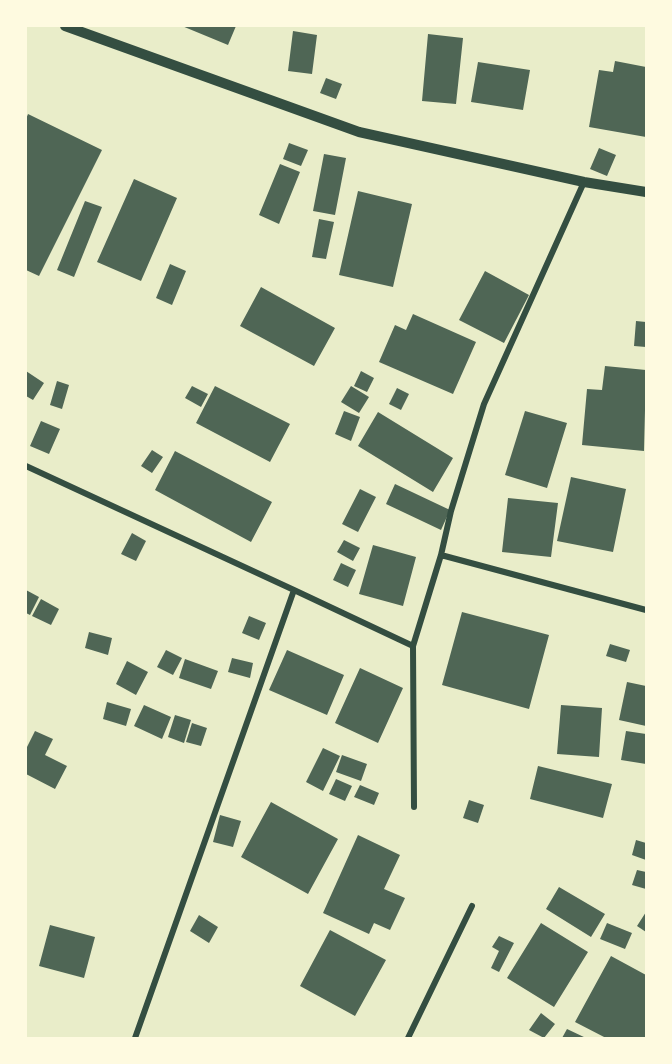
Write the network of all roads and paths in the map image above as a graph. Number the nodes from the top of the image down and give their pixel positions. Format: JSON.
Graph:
{"nodes":[{"id":1,"x":65,"y":26,"type":"edge"},
{"id":2,"x":584,"y":182,"type":"junction"},
{"id":3,"x":646,"y":192,"type":"edge"},
{"id":4,"x":26,"y":466,"type":"edge"},
{"id":5,"x":441,"y":555,"type":"junction"},
{"id":6,"x":294,"y":590,"type":"junction"},
{"id":7,"x":646,"y":610,"type":"edge"},
{"id":8,"x":412,"y":646,"type":"junction"},
{"id":9,"x":414,"y":807,"type":"dead end"},
{"id":10,"x":472,"y":906,"type":"dead end"},
{"id":11,"x":135,"y":1038,"type":"edge"},
{"id":12,"x":408,"y":1038,"type":"edge"}],
"edges":[{"from":1,"to":2,"type":"street"},
{"from":2,"to":3,"type":"street"},
{"from":2,"to":5,"type":"street"},
{"from":4,"to":6,"type":"street"},
{"from":5,"to":7,"type":"street"},
{"from":5,"to":8,"type":"street"},
{"from":6,"to":8,"type":"street"},
{"from":6,"to":11,"type":"street"},
{"from":8,"to":9,"type":"street"},
{"from":10,"to":12,"type":"street"}]}
